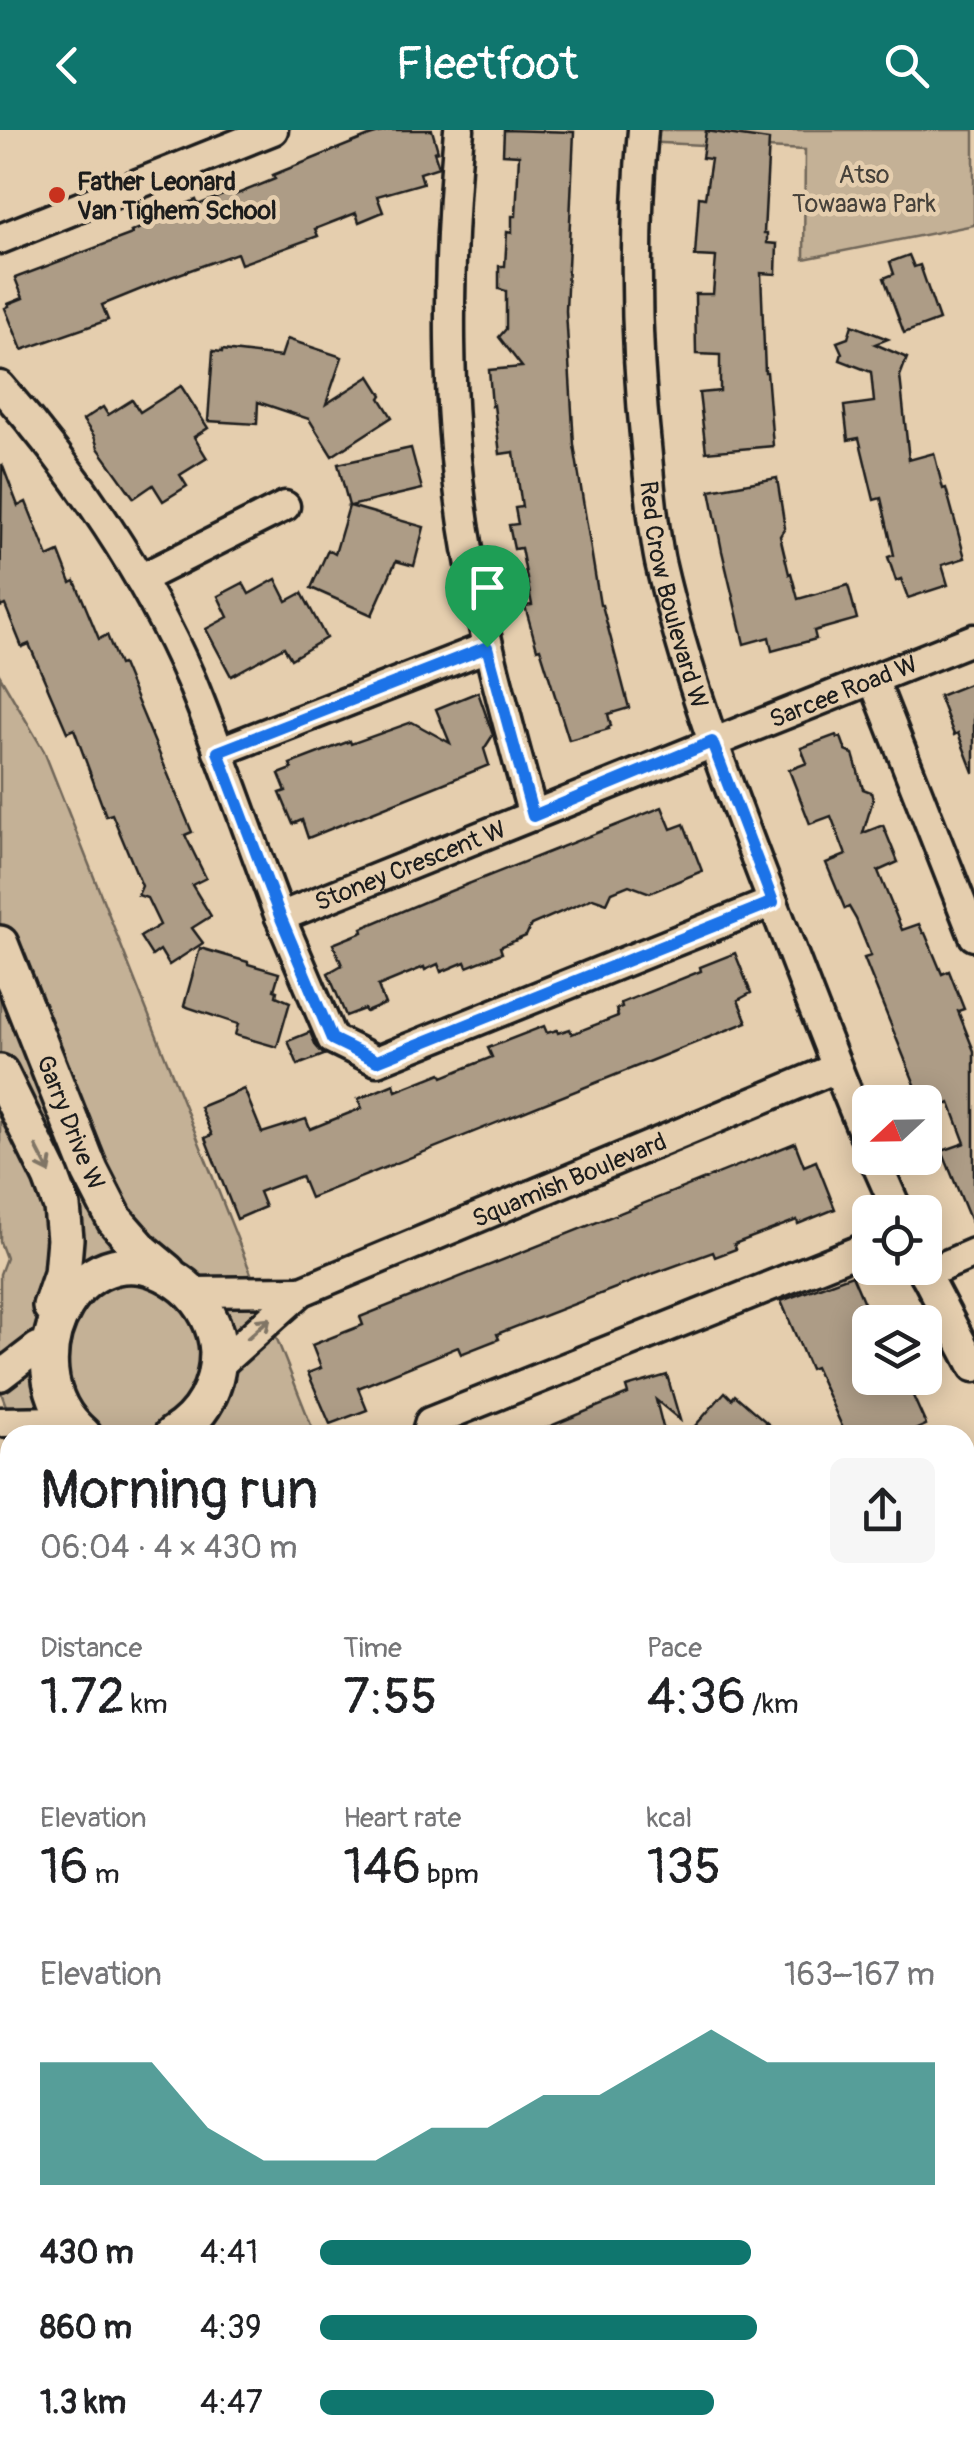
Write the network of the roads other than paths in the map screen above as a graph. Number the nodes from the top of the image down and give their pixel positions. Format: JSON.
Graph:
{"nodes":[{"id":1,"x":273,"y":130,"type":"edge"},
{"id":2,"x":459,"y":130,"type":"edge"},
{"id":3,"x":643,"y":130,"type":"edge"},
{"id":4,"x":0,"y":240,"type":"edge"},
{"id":5,"x":0,"y":386,"type":"edge"},
{"id":6,"x":285,"y":506,"type":"dead end"},
{"id":7,"x":140,"y":580,"type":"junction"},
{"id":8,"x":974,"y":640,"type":"edge"},
{"id":9,"x":487,"y":647,"type":"junction"},
{"id":10,"x":872,"y":679,"type":"junction"},
{"id":11,"x":712,"y":742,"type":"junction"},
{"id":12,"x":218,"y":752,"type":"junction"},
{"id":13,"x":533,"y":816,"type":"junction"},
{"id":14,"x":773,"y":902,"type":"junction"},
{"id":15,"x":280,"y":916,"type":"junction"},
{"id":16,"x":974,"y":936,"type":"edge"},
{"id":17,"x":0,"y":944,"type":"edge"},
{"id":18,"x":836,"y":1068,"type":"junction"},
{"id":19,"x":0,"y":1072,"type":"edge"},
{"id":20,"x":852,"y":1106,"type":"edge"},
{"id":21,"x":852,"y":1253,"type":"edge"},
{"id":22,"x":974,"y":1253,"type":"edge"},
{"id":23,"x":942,"y":1265,"type":"edge"},
{"id":24,"x":931,"y":1285,"type":"edge"},
{"id":25,"x":183,"y":1286,"type":"junction"},
{"id":26,"x":302,"y":1291,"type":"junction"},
{"id":27,"x":51,"y":1308,"type":"junction"},
{"id":28,"x":38,"y":1346,"type":"junction"},
{"id":29,"x":974,"y":1367,"type":"edge"},
{"id":30,"x":0,"y":1376,"type":"edge"},
{"id":31,"x":216,"y":1376,"type":"junction"},
{"id":32,"x":0,"y":1422,"type":"edge"},
{"id":33,"x":37,"y":1425,"type":"edge"},
{"id":34,"x":71,"y":1425,"type":"edge"},
{"id":35,"x":185,"y":1425,"type":"edge"},
{"id":36,"x":210,"y":1425,"type":"edge"},
{"id":37,"x":429,"y":1425,"type":"edge"}],
"edges":[{"from":1,"to":4,"type":"street"},
{"from":2,"to":9,"type":"street"},
{"from":3,"to":11,"type":"street","name":"Red Crow Boulevard W"},
{"from":5,"to":7,"type":"street"},
{"from":6,"to":7,"type":"street"},
{"from":7,"to":12,"type":"street"},
{"from":8,"to":10,"type":"street","name":"Sarcee Road W"},
{"from":9,"to":12,"type":"street"},
{"from":9,"to":13,"type":"street"},
{"from":10,"to":11,"type":"street","name":"Sarcee Road W"},
{"from":10,"to":16,"type":"street"},
{"from":11,"to":13,"type":"street","name":"Stoney Crescent W"},
{"from":11,"to":14,"type":"street","name":"Red Crow Boulevard W"},
{"from":12,"to":15,"type":"street"},
{"from":13,"to":15,"type":"street","name":"Stoney Crescent W"},
{"from":14,"to":15,"type":"street"},
{"from":14,"to":18,"type":"street","name":"Red Crow Boulevard W"},
{"from":17,"to":25,"type":"main road","name":"Garry Drive W"},
{"from":18,"to":20,"type":"street","name":"Red Crow Boulevard W"},
{"from":18,"to":26,"type":"street","name":"Squamish Boulevard"},
{"from":19,"to":27,"type":"main road","name":"Garry Drive W","one_way":true},
{"from":21,"to":37,"type":"street"},
{"from":22,"to":23,"type":"street"},
{"from":24,"to":29,"type":"street"},
{"from":25,"to":26,"type":"street","name":"Squamish Boulevard"},
{"from":25,"to":27,"type":"main road"},
{"from":25,"to":31,"type":"main road","name":"Garry Drive W"},
{"from":31,"to":26,"type":"street","name":"Squamish Boulevard","one_way":true},
{"from":27,"to":28,"type":"main road","name":"Garry Drive W"},
{"from":28,"to":30,"type":"street"},
{"from":28,"to":34,"type":"main road"},
{"from":31,"to":35,"type":"main road"},
{"from":31,"to":36,"type":"main road"},
{"from":32,"to":33,"type":"street"}]}
